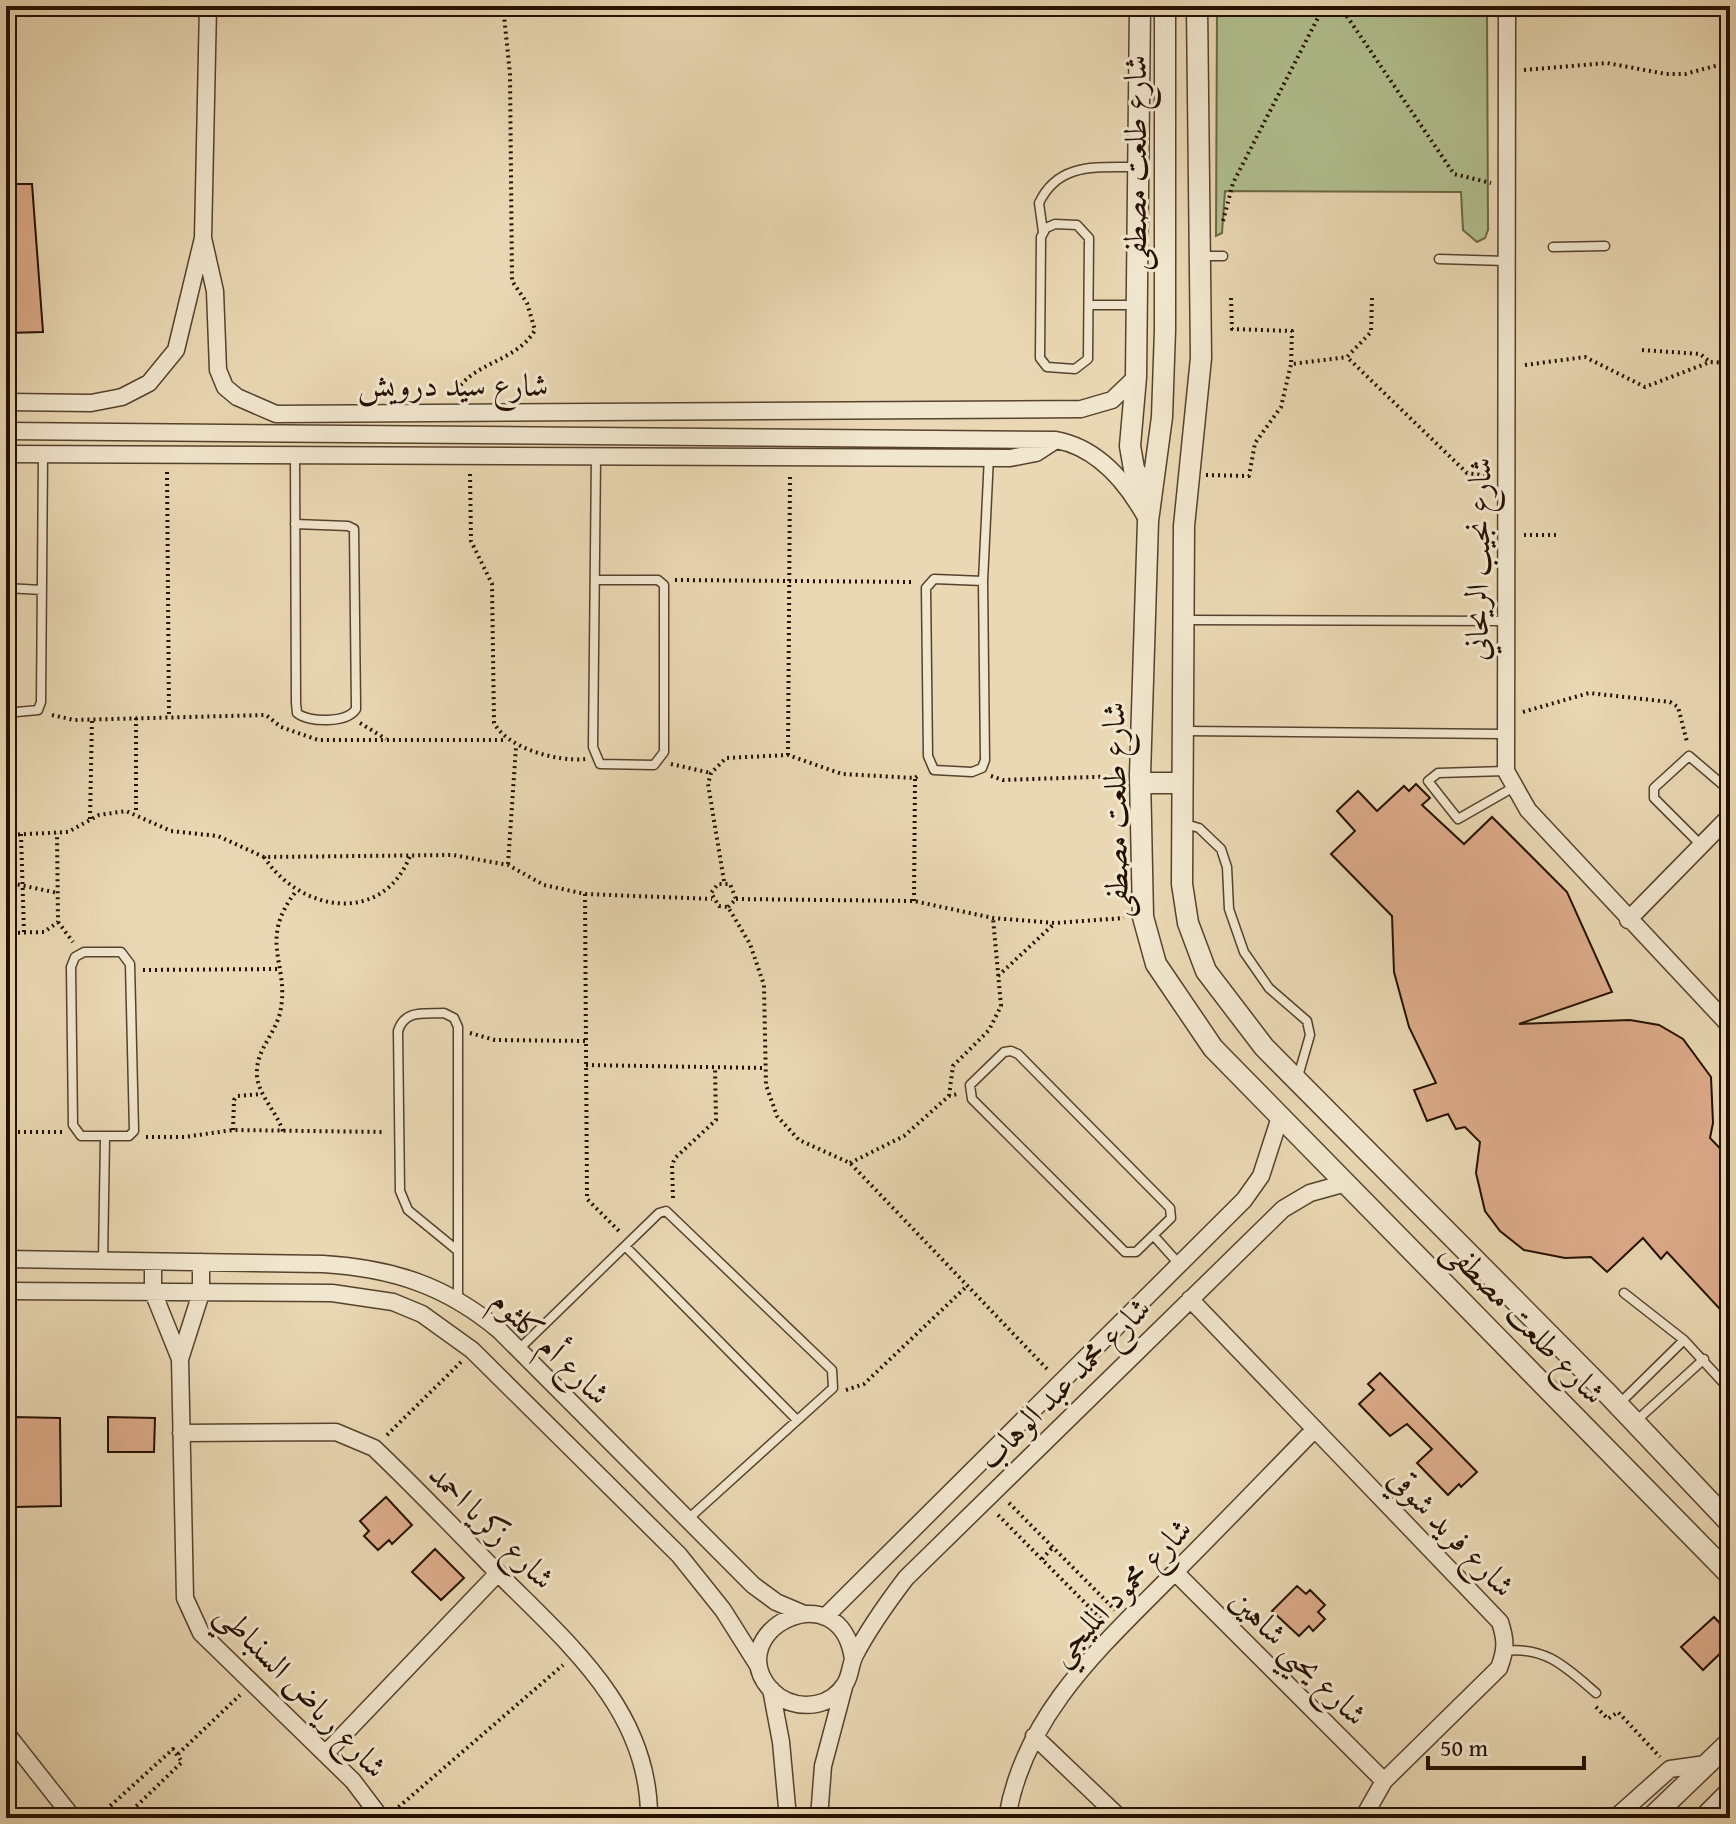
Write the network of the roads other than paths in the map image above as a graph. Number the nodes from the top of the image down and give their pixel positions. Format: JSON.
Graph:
{"nodes":[{"id":1,"x":208,"y":6,"type":"edge"},
{"id":2,"x":1140,"y":6,"type":"edge"},
{"id":3,"x":1165,"y":6,"type":"edge"},
{"id":4,"x":1197,"y":6,"type":"edge"},
{"id":5,"x":1507,"y":6,"type":"edge"},
{"id":6,"x":1139,"y":167,"type":"junction"},
{"id":7,"x":1043,"y":232,"type":"junction"},
{"id":8,"x":203,"y":238,"type":"junction"},
{"id":9,"x":1605,"y":246,"type":"dead end"},
{"id":10,"x":1553,"y":247,"type":"dead end"},
{"id":11,"x":1200,"y":256,"type":"junction"},
{"id":12,"x":1223,"y":256,"type":"dead end"},
{"id":13,"x":1439,"y":259,"type":"dead end"},
{"id":14,"x":1508,"y":262,"type":"junction"},
{"id":15,"x":1089,"y":305,"type":"junction"},
{"id":16,"x":1137,"y":305,"type":"junction"},
{"id":17,"x":1136,"y":377,"type":"junction"},
{"id":18,"x":6,"y":402,"type":"edge"},
{"id":19,"x":6,"y":431,"type":"edge"},
{"id":20,"x":470,"y":432,"type":"junction"},
{"id":21,"x":168,"y":433,"type":"junction"},
{"id":22,"x":1056,"y":440,"type":"junction"},
{"id":23,"x":6,"y":454,"type":"edge"},
{"id":24,"x":43,"y":454,"type":"junction"},
{"id":25,"x":167,"y":455,"type":"junction"},
{"id":26,"x":295,"y":455,"type":"junction"},
{"id":27,"x":470,"y":455,"type":"junction"},
{"id":28,"x":596,"y":456,"type":"junction"},
{"id":29,"x":989,"y":456,"type":"junction"},
{"id":30,"x":1151,"y":499,"type":"junction"},
{"id":31,"x":1148,"y":521,"type":"junction"},
{"id":32,"x":295,"y":524,"type":"junction"},
{"id":33,"x":596,"y":580,"type":"junction"},
{"id":34,"x":983,"y":581,"type":"junction"},
{"id":35,"x":6,"y":588,"type":"edge"},
{"id":36,"x":42,"y":590,"type":"junction"},
{"id":37,"x":1183,"y":620,"type":"junction"},
{"id":38,"x":1505,"y":621,"type":"junction"},
{"id":39,"x":6,"y":713,"type":"edge"},
{"id":40,"x":1504,"y":726,"type":"junction"},
{"id":41,"x":1182,"y":731,"type":"junction"},
{"id":42,"x":1506,"y":771,"type":"junction"},
{"id":43,"x":1140,"y":779,"type":"junction"},
{"id":44,"x":1181,"y":783,"type":"junction"},
{"id":45,"x":1514,"y":787,"type":"junction"},
{"id":46,"x":1730,"y":791,"type":"edge"},
{"id":47,"x":1730,"y":816,"type":"edge"},
{"id":48,"x":1182,"y":823,"type":"junction"},
{"id":49,"x":1701,"y":846,"type":"junction"},
{"id":50,"x":1628,"y":920,"type":"junction"},
{"id":51,"x":1730,"y":1026,"type":"edge"},
{"id":52,"x":1297,"y":1081,"type":"junction"},
{"id":53,"x":1280,"y":1117,"type":"junction"},
{"id":54,"x":105,"y":1137,"type":"junction"},
{"id":55,"x":1346,"y":1183,"type":"junction"},
{"id":56,"x":1154,"y":1236,"type":"junction"},
{"id":57,"x":627,"y":1244,"type":"junction"},
{"id":58,"x":458,"y":1251,"type":"junction"},
{"id":59,"x":6,"y":1259,"type":"edge"},
{"id":60,"x":103,"y":1260,"type":"junction"},
{"id":61,"x":153,"y":1262,"type":"junction"},
{"id":62,"x":201,"y":1262,"type":"junction"},
{"id":63,"x":1179,"y":1264,"type":"junction"},
{"id":64,"x":153,"y":1292,"type":"junction"},
{"id":65,"x":8,"y":1293,"type":"edge"},
{"id":66,"x":201,"y":1293,"type":"junction"},
{"id":67,"x":1624,"y":1293,"type":"dead end"},
{"id":68,"x":458,"y":1299,"type":"junction"},
{"id":69,"x":1190,"y":1299,"type":"junction"},
{"id":70,"x":1684,"y":1340,"type":"junction"},
{"id":71,"x":518,"y":1350,"type":"junction"},
{"id":72,"x":180,"y":1359,"type":"junction"},
{"id":73,"x":1704,"y":1359,"type":"junction"},
{"id":74,"x":1730,"y":1390,"type":"edge"},
{"id":75,"x":1619,"y":1405,"type":"junction"},
{"id":76,"x":797,"y":1420,"type":"junction"},
{"id":77,"x":1635,"y":1422,"type":"junction"},
{"id":78,"x":1315,"y":1429,"type":"junction"},
{"id":79,"x":181,"y":1433,"type":"junction"},
{"id":80,"x":687,"y":1520,"type":"junction"},
{"id":81,"x":1730,"y":1523,"type":"edge"},
{"id":82,"x":1175,"y":1572,"type":"junction"},
{"id":83,"x":498,"y":1573,"type":"junction"},
{"id":84,"x":1730,"y":1575,"type":"edge"},
{"id":85,"x":802,"y":1613,"type":"junction"},
{"id":86,"x":825,"y":1617,"type":"junction"},
{"id":87,"x":1505,"y":1651,"type":"junction"},
{"id":88,"x":853,"y":1659,"type":"junction"},
{"id":89,"x":761,"y":1669,"type":"junction"},
{"id":90,"x":845,"y":1685,"type":"junction"},
{"id":91,"x":771,"y":1689,"type":"junction"},
{"id":92,"x":1596,"y":1693,"type":"road end"},
{"id":93,"x":6,"y":1733,"type":"edge"},
{"id":94,"x":1034,"y":1736,"type":"junction"},
{"id":95,"x":1730,"y":1742,"type":"edge"},
{"id":96,"x":325,"y":1754,"type":"junction"},
{"id":97,"x":1706,"y":1764,"type":"junction"},
{"id":98,"x":1384,"y":1781,"type":"junction"},
{"id":99,"x":1726,"y":1804,"type":"edge"},
{"id":100,"x":73,"y":1818,"type":"edge"},
{"id":101,"x":384,"y":1818,"type":"edge"},
{"id":102,"x":649,"y":1818,"type":"edge"},
{"id":103,"x":788,"y":1818,"type":"edge"},
{"id":104,"x":819,"y":1818,"type":"edge"},
{"id":105,"x":1007,"y":1818,"type":"edge"},
{"id":106,"x":1120,"y":1818,"type":"edge"},
{"id":107,"x":1363,"y":1818,"type":"edge"},
{"id":108,"x":1615,"y":1818,"type":"edge"},
{"id":109,"x":1651,"y":1818,"type":"edge"},
{"id":110,"x":1704,"y":1818,"type":"edge"}],
"edges":[{"from":1,"to":8,"type":"street"},
{"from":2,"to":6,"type":"street"},
{"from":3,"to":30,"type":"street","name":"شارع طلعت مصطفى"},
{"from":4,"to":11,"type":"street","name":"شارع طلعت مصطفى"},
{"from":5,"to":14,"type":"street","name":"شارع نجيب الريحاني"},
{"from":6,"to":7,"type":"lane"},
{"from":6,"to":16,"type":"street"},
{"from":7,"to":15,"type":"lane"},
{"from":7,"to":15,"type":"lane"},
{"from":8,"to":17,"type":"street","name":"شارع سيد درويش"},
{"from":8,"to":18,"type":"street"},
{"from":9,"to":10,"type":"lane"},
{"from":11,"to":12,"type":"lane"},
{"from":11,"to":37,"type":"street","name":"شارع طلعت مصطفى"},
{"from":13,"to":14,"type":"lane"},
{"from":14,"to":38,"type":"street","name":"شارع نجيب الريحاني"},
{"from":15,"to":16,"type":"lane"},
{"from":16,"to":17,"type":"street"},
{"from":17,"to":30,"type":"street"},
{"from":19,"to":21,"type":"street","name":"شارع سيد درويش"},
{"from":20,"to":21,"type":"street","name":"شارع سيد درويش"},
{"from":20,"to":22,"type":"street","name":"شارع سيد درويش"},
{"from":20,"to":27,"type":"street"},
{"from":21,"to":25,"type":"street"},
{"from":22,"to":29,"type":"street"},
{"from":22,"to":31,"type":"street","name":"شارع سيد درويش"},
{"from":23,"to":24,"type":"street"},
{"from":24,"to":25,"type":"street"},
{"from":24,"to":36,"type":"lane"},
{"from":25,"to":26,"type":"street"},
{"from":26,"to":27,"type":"street"},
{"from":26,"to":32,"type":"lane"},
{"from":27,"to":28,"type":"street"},
{"from":28,"to":29,"type":"street"},
{"from":28,"to":33,"type":"lane"},
{"from":29,"to":34,"type":"lane"},
{"from":30,"to":31,"type":"street","name":"شارع طلعت مصطفى"},
{"from":31,"to":43,"type":"street","name":"شارع طلعت مصطفى"},
{"from":32,"to":32,"type":"lane"},
{"from":33,"to":33,"type":"lane"},
{"from":34,"to":34,"type":"lane"},
{"from":35,"to":36,"type":"lane"},
{"from":36,"to":39,"type":"lane"},
{"from":37,"to":38,"type":"lane"},
{"from":37,"to":41,"type":"street","name":"شارع طلعت مصطفى"},
{"from":38,"to":40,"type":"street","name":"شارع نجيب الريحاني"},
{"from":40,"to":41,"type":"lane"},
{"from":40,"to":42,"type":"street","name":"شارع نجيب الريحاني"},
{"from":41,"to":44,"type":"street","name":"شارع طلعت مصطفى"},
{"from":42,"to":45,"type":"street","name":"شارع نجيب الريحاني"},
{"from":42,"to":45,"type":"lane"},
{"from":43,"to":44,"type":"street"},
{"from":43,"to":53,"type":"street","name":"شارع طلعت مصطفى"},
{"from":44,"to":48,"type":"street","name":"شارع طلعت مصطفى"},
{"from":45,"to":50,"type":"street","name":"شارع نجيب الريحاني"},
{"from":46,"to":49,"type":"lane"},
{"from":47,"to":49,"type":"street"},
{"from":48,"to":52,"type":"street","name":"شارع طلعت مصطفى"},
{"from":48,"to":52,"type":"lane"},
{"from":49,"to":50,"type":"street"},
{"from":50,"to":51,"type":"street","name":"شارع نجيب الريحاني"},
{"from":52,"to":75,"type":"street","name":"شارع طلعت مصطفى"},
{"from":53,"to":55,"type":"street","name":"شارع طلعت مصطفى"},
{"from":53,"to":63,"type":"street","name":"شارع محمد عبد الوهاب"},
{"from":54,"to":54,"type":"lane"},
{"from":54,"to":60,"type":"lane"},
{"from":55,"to":69,"type":"street","name":"شارع محمد عبد الوهاب"},
{"from":55,"to":84,"type":"street","name":"شارع طلعت مصطفى"},
{"from":56,"to":56,"type":"lane"},
{"from":56,"to":63,"type":"lane"},
{"from":57,"to":71,"type":"lane"},
{"from":57,"to":76,"type":"lane"},
{"from":57,"to":76,"type":"lane"},
{"from":58,"to":58,"type":"lane"},
{"from":58,"to":68,"type":"lane"},
{"from":59,"to":60,"type":"street","name":"شارع أم كلثوم"},
{"from":60,"to":61,"type":"street","name":"شارع أم كلثوم"},
{"from":61,"to":62,"type":"street","name":"شارع أم كلثوم"},
{"from":61,"to":64,"type":"street"},
{"from":62,"to":66,"type":"street","name":"شارع رياض السنباطي"},
{"from":62,"to":68,"type":"street","name":"شارع أم كلثوم"},
{"from":63,"to":86,"type":"street","name":"شارع محمد عبد الوهاب"},
{"from":64,"to":65,"type":"street","name":"شارع أم كلثوم"},
{"from":64,"to":66,"type":"street","name":"شارع أم كلثوم"},
{"from":64,"to":72,"type":"street","name":"شارع رياض السنباطي"},
{"from":66,"to":72,"type":"street","name":"شارع رياض السنباطي"},
{"from":66,"to":89,"type":"street","name":"شارع أم كلثوم"},
{"from":67,"to":70,"type":"lane"},
{"from":68,"to":71,"type":"street","name":"شارع أم كلثوم"},
{"from":69,"to":78,"type":"street","name":"شارع فريد شوقي"},
{"from":69,"to":88,"type":"street","name":"شارع محمد عبد الوهاب"},
{"from":70,"to":73,"type":"lane"},
{"from":70,"to":75,"type":"lane"},
{"from":71,"to":80,"type":"street","name":"شارع أم كلثوم"},
{"from":72,"to":79,"type":"street","name":"شارع رياض السنباطي"},
{"from":73,"to":74,"type":"lane"},
{"from":73,"to":77,"type":"lane"},
{"from":75,"to":77,"type":"street","name":"شارع طلعت مصطفى"},
{"from":76,"to":80,"type":"lane"},
{"from":77,"to":81,"type":"street","name":"شارع طلعت مصطفى"},
{"from":78,"to":82,"type":"street","name":"شارع محمود المليجي"},
{"from":78,"to":87,"type":"street","name":"شارع فريد شوقي"},
{"from":79,"to":83,"type":"street","name":"شارع زكريا احمد"},
{"from":79,"to":96,"type":"street","name":"شارع رياض السنباطي"},
{"from":80,"to":85,"type":"street","name":"شارع أم كلثوم"},
{"from":82,"to":94,"type":"street","name":"شارع محمود المليجي"},
{"from":82,"to":98,"type":"street","name":"شارع يحيي شاهين"},
{"from":83,"to":96,"type":"street"},
{"from":83,"to":102,"type":"street","name":"شارع زكريا احمد"},
{"from":85,"to":86,"type":"street"},
{"from":85,"to":89,"type":"street"},
{"from":86,"to":88,"type":"street"},
{"from":87,"to":92,"type":"lane"},
{"from":87,"to":98,"type":"street","name":"شارع فريد شوقي"},
{"from":88,"to":90,"type":"street"},
{"from":89,"to":91,"type":"street"},
{"from":90,"to":91,"type":"street"},
{"from":90,"to":104,"type":"street"},
{"from":91,"to":103,"type":"street"},
{"from":93,"to":100,"type":"street"},
{"from":94,"to":105,"type":"street","name":"شارع محمود المليجي"},
{"from":94,"to":106,"type":"street"},
{"from":95,"to":97,"type":"street"},
{"from":96,"to":101,"type":"street","name":"شارع رياض السنباطي"},
{"from":97,"to":108,"type":"street"},
{"from":97,"to":109,"type":"street"},
{"from":98,"to":107,"type":"street","name":"شارع فريد شوقي"},
{"from":99,"to":110,"type":"street"}]}
